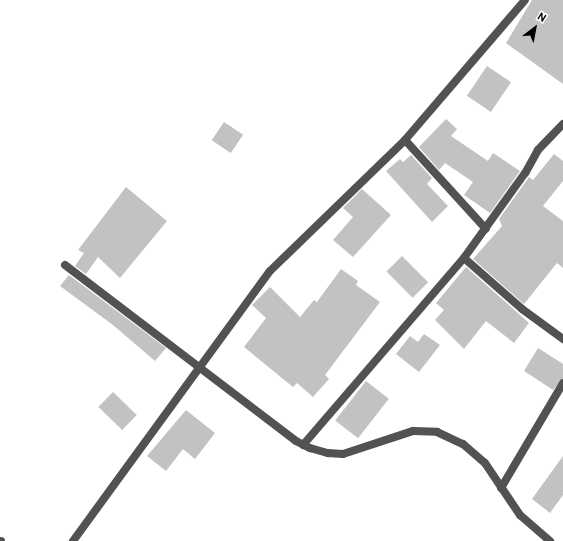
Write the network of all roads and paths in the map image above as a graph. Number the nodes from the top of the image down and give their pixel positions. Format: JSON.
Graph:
{"nodes":[{"id":1,"x":525,"y":0,"type":"edge"},
{"id":2,"x":563,"y":124,"type":"edge"},
{"id":3,"x":405,"y":140,"type":"junction"},
{"id":4,"x":486,"y":229,"type":"junction"},
{"id":5,"x":464,"y":258,"type":"junction"},
{"id":6,"x":65,"y":265,"type":"dead end"},
{"id":7,"x":563,"y":339,"type":"edge"},
{"id":8,"x":199,"y":366,"type":"junction"},
{"id":9,"x":563,"y":383,"type":"edge"},
{"id":10,"x":303,"y":445,"type":"junction"},
{"id":11,"x":501,"y":488,"type":"junction"},
{"id":12,"x":73,"y":541,"type":"edge"},
{"id":13,"x":550,"y":541,"type":"edge"}],
"edges":[{"from":1,"to":3,"type":"street"},
{"from":2,"to":4,"type":"street"},
{"from":3,"to":4,"type":"street"},
{"from":3,"to":8,"type":"street"},
{"from":4,"to":5,"type":"street"},
{"from":5,"to":7,"type":"street"},
{"from":5,"to":10,"type":"street"},
{"from":6,"to":8,"type":"street"},
{"from":8,"to":10,"type":"street"},
{"from":8,"to":12,"type":"street"},
{"from":9,"to":11,"type":"street"},
{"from":10,"to":11,"type":"street"},
{"from":11,"to":13,"type":"street"}]}
